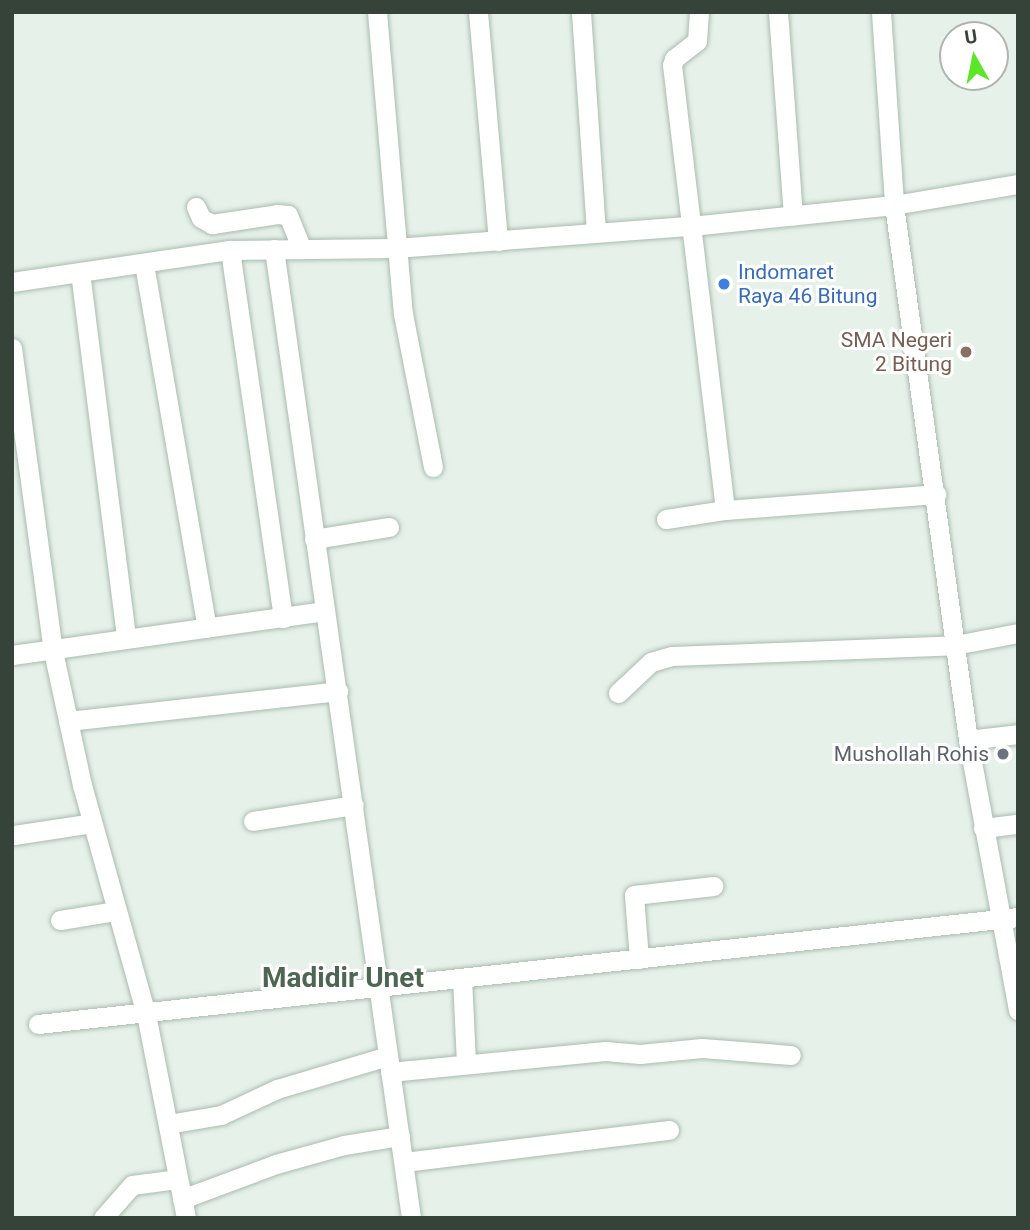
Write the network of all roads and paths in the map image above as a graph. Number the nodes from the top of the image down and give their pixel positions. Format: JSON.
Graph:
{"nodes":[{"id":1,"x":377,"y":12,"type":"edge"},
{"id":2,"x":478,"y":12,"type":"edge"},
{"id":3,"x":581,"y":12,"type":"edge"},
{"id":4,"x":699,"y":12,"type":"edge"},
{"id":5,"x":778,"y":12,"type":"edge"},
{"id":6,"x":882,"y":13,"type":"edge"},
{"id":7,"x":1018,"y":184,"type":"edge"},
{"id":8,"x":894,"y":205,"type":"junction"},
{"id":9,"x":196,"y":207,"type":"dead end"},
{"id":10,"x":793,"y":215,"type":"junction"},
{"id":11,"x":691,"y":226,"type":"junction"},
{"id":12,"x":596,"y":231,"type":"junction"},
{"id":13,"x":498,"y":241,"type":"junction"},
{"id":14,"x":395,"y":248,"type":"junction"},
{"id":15,"x":274,"y":249,"type":"junction"},
{"id":16,"x":302,"y":249,"type":"junction"},
{"id":17,"x":230,"y":250,"type":"junction"},
{"id":18,"x":144,"y":264,"type":"junction"},
{"id":19,"x":80,"y":272,"type":"junction"},
{"id":20,"x":12,"y":282,"type":"edge"},
{"id":21,"x":12,"y":348,"type":"edge"},
{"id":22,"x":433,"y":467,"type":"dead end"},
{"id":23,"x":936,"y":494,"type":"junction"},
{"id":24,"x":725,"y":510,"type":"junction"},
{"id":25,"x":666,"y":519,"type":"dead end"},
{"id":26,"x":389,"y":527,"type":"dead end"},
{"id":27,"x":314,"y":539,"type":"junction"},
{"id":28,"x":325,"y":611,"type":"junction"},
{"id":29,"x":284,"y":618,"type":"junction"},
{"id":30,"x":207,"y":628,"type":"junction"},
{"id":31,"x":1018,"y":633,"type":"edge"},
{"id":32,"x":126,"y":638,"type":"junction"},
{"id":33,"x":956,"y":645,"type":"junction"},
{"id":34,"x":53,"y":651,"type":"junction"},
{"id":35,"x":12,"y":655,"type":"edge"},
{"id":36,"x":338,"y":691,"type":"junction"},
{"id":37,"x":618,"y":693,"type":"dead end"},
{"id":38,"x":68,"y":721,"type":"junction"},
{"id":39,"x":1018,"y":734,"type":"edge"},
{"id":40,"x":968,"y":740,"type":"junction"},
{"id":41,"x":354,"y":805,"type":"junction"},
{"id":42,"x":253,"y":821,"type":"dead end"},
{"id":43,"x":92,"y":823,"type":"junction"},
{"id":44,"x":1018,"y":824,"type":"edge"},
{"id":45,"x":983,"y":828,"type":"junction"},
{"id":46,"x":13,"y":835,"type":"edge"},
{"id":47,"x":713,"y":886,"type":"dead end"},
{"id":48,"x":116,"y":911,"type":"junction"},
{"id":49,"x":1008,"y":918,"type":"edge"},
{"id":50,"x":60,"y":919,"type":"dead end"},
{"id":51,"x":639,"y":959,"type":"junction"},
{"id":52,"x":462,"y":978,"type":"junction"},
{"id":53,"x":380,"y":988,"type":"junction"},
{"id":54,"x":1018,"y":1010,"type":"edge"},
{"id":55,"x":146,"y":1014,"type":"junction"},
{"id":56,"x":38,"y":1024,"type":"dead end"},
{"id":57,"x":792,"y":1055,"type":"dead end"},
{"id":58,"x":466,"y":1063,"type":"junction"},
{"id":59,"x":389,"y":1064,"type":"junction"},
{"id":60,"x":168,"y":1124,"type":"junction"},
{"id":61,"x":669,"y":1130,"type":"dead end"},
{"id":62,"x":400,"y":1136,"type":"junction"},
{"id":63,"x":404,"y":1162,"type":"junction"},
{"id":64,"x":177,"y":1179,"type":"junction"},
{"id":65,"x":184,"y":1208,"type":"edge"},
{"id":66,"x":103,"y":1218,"type":"edge"},
{"id":67,"x":411,"y":1218,"type":"edge"}],
"edges":[{"from":1,"to":14,"type":"street"},
{"from":2,"to":13,"type":"street"},
{"from":3,"to":12,"type":"street"},
{"from":4,"to":11,"type":"street"},
{"from":5,"to":10,"type":"street"},
{"from":6,"to":8,"type":"street"},
{"from":7,"to":8,"type":"street"},
{"from":8,"to":10,"type":"street"},
{"from":8,"to":23,"type":"street"},
{"from":9,"to":16,"type":"street"},
{"from":10,"to":11,"type":"street"},
{"from":11,"to":12,"type":"street"},
{"from":11,"to":24,"type":"street"},
{"from":12,"to":13,"type":"street"},
{"from":13,"to":14,"type":"street"},
{"from":14,"to":16,"type":"street"},
{"from":14,"to":22,"type":"street"},
{"from":15,"to":16,"type":"street"},
{"from":15,"to":17,"type":"street"},
{"from":15,"to":27,"type":"street"},
{"from":17,"to":18,"type":"street"},
{"from":17,"to":29,"type":"street"},
{"from":18,"to":19,"type":"street"},
{"from":18,"to":30,"type":"street"},
{"from":19,"to":20,"type":"street"},
{"from":19,"to":32,"type":"street"},
{"from":21,"to":34,"type":"street"},
{"from":23,"to":24,"type":"street"},
{"from":23,"to":33,"type":"street"},
{"from":24,"to":25,"type":"street"},
{"from":26,"to":27,"type":"street"},
{"from":27,"to":28,"type":"street"},
{"from":28,"to":29,"type":"street"},
{"from":28,"to":36,"type":"street"},
{"from":29,"to":30,"type":"street"},
{"from":30,"to":32,"type":"street"},
{"from":31,"to":33,"type":"street"},
{"from":32,"to":34,"type":"street"},
{"from":33,"to":37,"type":"street"},
{"from":33,"to":40,"type":"street"},
{"from":34,"to":35,"type":"street"},
{"from":34,"to":38,"type":"street"},
{"from":36,"to":38,"type":"street"},
{"from":36,"to":41,"type":"street"},
{"from":38,"to":43,"type":"street"},
{"from":39,"to":40,"type":"street"},
{"from":40,"to":45,"type":"street"},
{"from":41,"to":42,"type":"street"},
{"from":41,"to":53,"type":"street"},
{"from":43,"to":46,"type":"street"},
{"from":43,"to":48,"type":"street"},
{"from":44,"to":45,"type":"street"},
{"from":45,"to":49,"type":"street"},
{"from":47,"to":51,"type":"street"},
{"from":48,"to":50,"type":"street"},
{"from":48,"to":55,"type":"street"},
{"from":49,"to":51,"type":"street"},
{"from":49,"to":54,"type":"street"},
{"from":51,"to":52,"type":"street"},
{"from":52,"to":53,"type":"street"},
{"from":52,"to":58,"type":"street"},
{"from":53,"to":55,"type":"street"},
{"from":53,"to":59,"type":"street"},
{"from":55,"to":56,"type":"street"},
{"from":55,"to":60,"type":"street"},
{"from":57,"to":58,"type":"street"},
{"from":58,"to":59,"type":"street"},
{"from":59,"to":60,"type":"street"},
{"from":59,"to":62,"type":"street"},
{"from":60,"to":64,"type":"street"},
{"from":61,"to":63,"type":"street"},
{"from":62,"to":63,"type":"street"},
{"from":62,"to":65,"type":"street"},
{"from":63,"to":67,"type":"street"},
{"from":64,"to":65,"type":"street"},
{"from":64,"to":66,"type":"street"}]}
